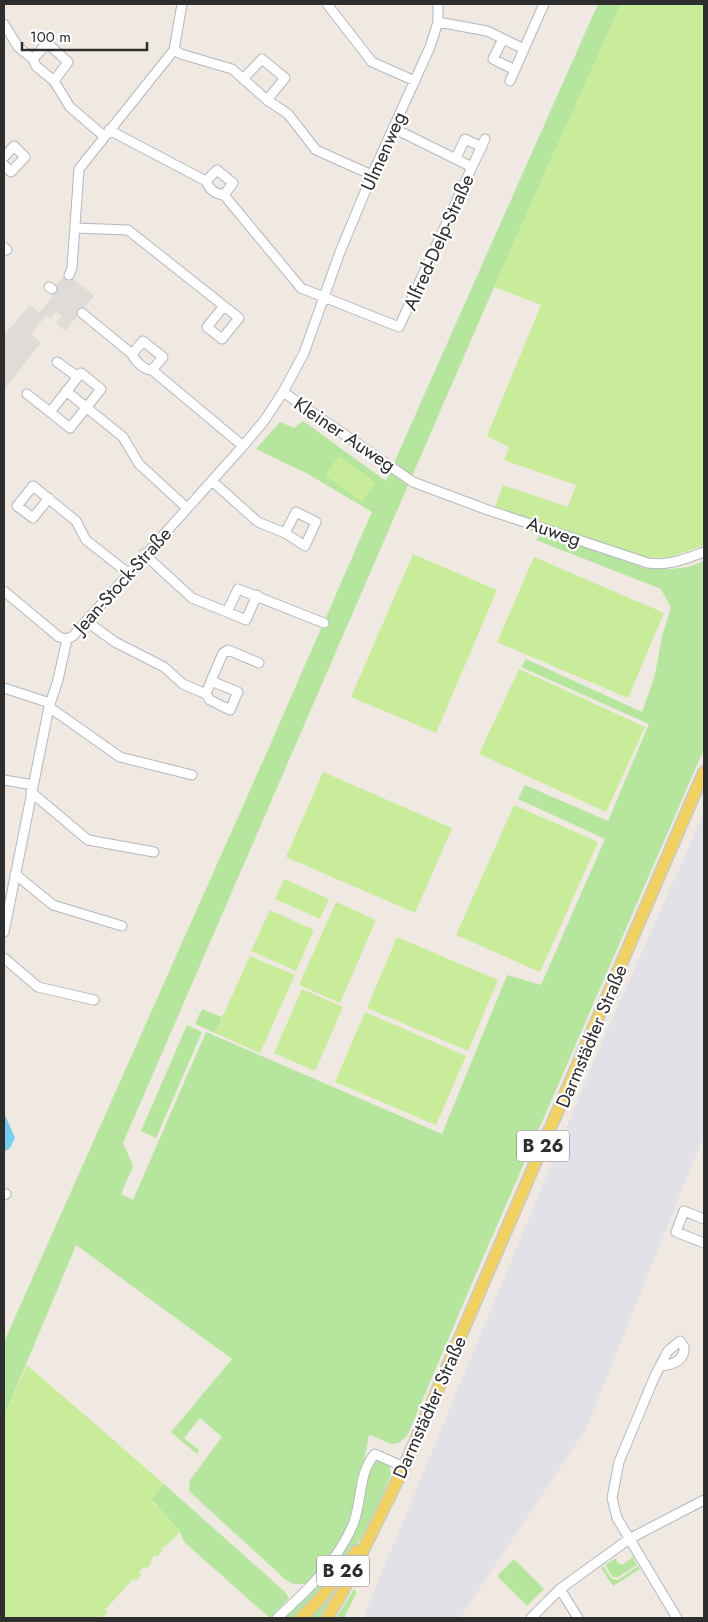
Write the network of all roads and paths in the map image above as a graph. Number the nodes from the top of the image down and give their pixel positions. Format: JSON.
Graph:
{"nodes":[{"id":1,"x":182,"y":4,"type":"edge"},
{"id":2,"x":327,"y":4,"type":"edge"},
{"id":3,"x":438,"y":4,"type":"edge"},
{"id":4,"x":544,"y":4,"type":"edge"},
{"id":5,"x":438,"y":22,"type":"junction"},
{"id":6,"x":4,"y":24,"type":"edge"},
{"id":7,"x":503,"y":39,"type":"junction"},
{"id":8,"x":524,"y":49,"type":"junction"},
{"id":9,"x":174,"y":50,"type":"junction"},
{"id":10,"x":33,"y":59,"type":"junction"},
{"id":11,"x":515,"y":70,"type":"junction"},
{"id":12,"x":243,"y":79,"type":"junction"},
{"id":13,"x":54,"y":81,"type":"junction"},
{"id":14,"x":415,"y":81,"type":"junction"},
{"id":15,"x":510,"y":81,"type":"dead end"},
{"id":16,"x":267,"y":100,"type":"junction"},
{"id":17,"x":393,"y":128,"type":"junction"},
{"id":18,"x":107,"y":133,"type":"junction"},
{"id":19,"x":5,"y":154,"type":"edge"},
{"id":20,"x":456,"y":158,"type":"junction"},
{"id":21,"x":4,"y":165,"type":"edge"},
{"id":22,"x":472,"y":166,"type":"junction"},
{"id":23,"x":372,"y":175,"type":"junction"},
{"id":24,"x":206,"y":181,"type":"junction"},
{"id":25,"x":224,"y":195,"type":"junction"},
{"id":26,"x":75,"y":228,"type":"junction"},
{"id":27,"x":69,"y":275,"type":"dead end"},
{"id":28,"x":325,"y":298,"type":"junction"},
{"id":29,"x":224,"y":306,"type":"dead end"},
{"id":30,"x":82,"y":313,"type":"dead end"},
{"id":31,"x":132,"y":354,"type":"junction"},
{"id":32,"x":57,"y":362,"type":"dead end"},
{"id":33,"x":152,"y":370,"type":"junction"},
{"id":34,"x":78,"y":377,"type":"junction"},
{"id":35,"x":66,"y":392,"type":"junction"},
{"id":36,"x":283,"y":392,"type":"junction"},
{"id":37,"x":26,"y":394,"type":"dead end"},
{"id":38,"x":86,"y":408,"type":"junction"},
{"id":39,"x":50,"y":412,"type":"junction"},
{"id":40,"x":242,"y":446,"type":"junction"},
{"id":41,"x":406,"y":477,"type":"joint"},
{"id":42,"x":212,"y":481,"type":"junction"},
{"id":43,"x":49,"y":498,"type":"dead end"},
{"id":44,"x":187,"y":508,"type":"junction"},
{"id":45,"x":285,"y":533,"type":"dead end"},
{"id":46,"x":704,"y":552,"type":"edge"},
{"id":47,"x":144,"y":554,"type":"junction"},
{"id":48,"x":128,"y":573,"type":"junction"},
{"id":49,"x":4,"y":591,"type":"edge"},
{"id":50,"x":257,"y":595,"type":"junction"},
{"id":51,"x":227,"y":612,"type":"junction"},
{"id":52,"x":86,"y":621,"type":"junction"},
{"id":53,"x":324,"y":623,"type":"dead end"},
{"id":54,"x":67,"y":639,"type":"junction"},
{"id":55,"x":259,"y":663,"type":"dead end"},
{"id":56,"x":211,"y":681,"type":"junction"},
{"id":57,"x":4,"y":688,"type":"edge"},
{"id":58,"x":206,"y":694,"type":"junction"},
{"id":59,"x":50,"y":705,"type":"junction"},
{"id":60,"x":704,"y":772,"type":"edge"},
{"id":61,"x":192,"y":775,"type":"dead end"},
{"id":62,"x":4,"y":780,"type":"edge"},
{"id":63,"x":32,"y":789,"type":"junction"},
{"id":64,"x":154,"y":852,"type":"dead end"},
{"id":65,"x":16,"y":874,"type":"junction"},
{"id":66,"x":122,"y":926,"type":"dead end"},
{"id":67,"x":4,"y":932,"type":"edge"},
{"id":68,"x":4,"y":958,"type":"edge"},
{"id":69,"x":94,"y":1000,"type":"dead end"},
{"id":70,"x":704,"y":1219,"type":"edge"},
{"id":71,"x":704,"y":1243,"type":"edge"},
{"id":72,"x":660,"y":1366,"type":"dead end"},
{"id":73,"x":404,"y":1467,"type":"junction"},
{"id":74,"x":704,"y":1501,"type":"edge"},
{"id":75,"x":378,"y":1518,"type":"junction"},
{"id":76,"x":629,"y":1539,"type":"junction"},
{"id":77,"x":560,"y":1588,"type":"junction"},
{"id":78,"x":277,"y":1618,"type":"edge"},
{"id":79,"x":301,"y":1618,"type":"edge"},
{"id":80,"x":327,"y":1618,"type":"edge"},
{"id":81,"x":531,"y":1618,"type":"edge"},
{"id":82,"x":578,"y":1618,"type":"edge"},
{"id":83,"x":677,"y":1618,"type":"edge"}],
"edges":[{"from":1,"to":9,"type":"street"},
{"from":2,"to":14,"type":"street"},
{"from":3,"to":5,"type":"street","name":"Ulmenweg"},
{"from":4,"to":8,"type":"street"},
{"from":5,"to":7,"type":"street"},
{"from":5,"to":14,"type":"street","name":"Ulmenweg"},
{"from":6,"to":10,"type":"street"},
{"from":7,"to":8,"type":"street"},
{"from":7,"to":11,"type":"street"},
{"from":8,"to":11,"type":"street"},
{"from":9,"to":12,"type":"street"},
{"from":9,"to":18,"type":"street"},
{"from":10,"to":13,"type":"street"},
{"from":10,"to":13,"type":"street"},
{"from":11,"to":15,"type":"street"},
{"from":12,"to":16,"type":"street"},
{"from":12,"to":16,"type":"street"},
{"from":13,"to":18,"type":"street"},
{"from":14,"to":17,"type":"street","name":"Ulmenweg"},
{"from":16,"to":23,"type":"street"},
{"from":17,"to":20,"type":"street","name":"Alfred-Delp-Straße"},
{"from":17,"to":23,"type":"street","name":"Ulmenweg"},
{"from":18,"to":24,"type":"street"},
{"from":18,"to":26,"type":"street"},
{"from":19,"to":21,"type":"street"},
{"from":20,"to":22,"type":"street","name":"Alfred-Delp-Straße"},
{"from":20,"to":22,"type":"street","name":"Alfred-Delp-Straße"},
{"from":22,"to":28,"type":"street","name":"Alfred-Delp-Straße"},
{"from":23,"to":28,"type":"street","name":"Ulmenweg"},
{"from":24,"to":25,"type":"street"},
{"from":24,"to":25,"type":"street"},
{"from":25,"to":28,"type":"street"},
{"from":26,"to":27,"type":"street"},
{"from":26,"to":29,"type":"street"},
{"from":28,"to":36,"type":"street","name":"Jean-Stock-Straße"},
{"from":30,"to":31,"type":"street"},
{"from":31,"to":33,"type":"street"},
{"from":31,"to":33,"type":"street"},
{"from":32,"to":34,"type":"street"},
{"from":33,"to":40,"type":"street"},
{"from":34,"to":35,"type":"street"},
{"from":34,"to":38,"type":"street"},
{"from":35,"to":38,"type":"street"},
{"from":35,"to":39,"type":"street"},
{"from":36,"to":40,"type":"street","name":"Jean-Stock-Straße"},
{"from":36,"to":41,"type":"street","name":"Kleiner Auweg"},
{"from":37,"to":39,"type":"street"},
{"from":38,"to":39,"type":"street"},
{"from":38,"to":44,"type":"street"},
{"from":40,"to":42,"type":"street","name":"Jean-Stock-Straße"},
{"from":41,"to":46,"type":"street","name":"Auweg"},
{"from":42,"to":44,"type":"street","name":"Jean-Stock-Straße"},
{"from":42,"to":45,"type":"street"},
{"from":43,"to":48,"type":"street"},
{"from":44,"to":47,"type":"street","name":"Jean-Stock-Straße"},
{"from":47,"to":48,"type":"street","name":"Jean-Stock-Straße"},
{"from":47,"to":51,"type":"street"},
{"from":48,"to":52,"type":"street","name":"Jean-Stock-Straße"},
{"from":49,"to":54,"type":"street"},
{"from":50,"to":51,"type":"street"},
{"from":50,"to":51,"type":"street"},
{"from":50,"to":53,"type":"street"},
{"from":52,"to":54,"type":"street","name":"Jean-Stock-Straße"},
{"from":52,"to":58,"type":"street"},
{"from":54,"to":59,"type":"street","name":"Jean-Stock-Straße"},
{"from":55,"to":56,"type":"street"},
{"from":56,"to":58,"type":"street"},
{"from":56,"to":58,"type":"street"},
{"from":57,"to":59,"type":"street"},
{"from":59,"to":61,"type":"street"},
{"from":59,"to":63,"type":"street","name":"Jean-Stock-Straße"},
{"from":60,"to":73,"type":"main road","name":"Darmstädter Straße","number":"B 26"},
{"from":62,"to":63,"type":"street"},
{"from":63,"to":64,"type":"street"},
{"from":63,"to":65,"type":"street","name":"Jean-Stock-Straße"},
{"from":65,"to":66,"type":"street"},
{"from":65,"to":67,"type":"street","name":"Jean-Stock-Straße"},
{"from":68,"to":69,"type":"street"},
{"from":70,"to":71,"type":"street"},
{"from":72,"to":76,"type":"street"},
{"from":73,"to":75,"type":"main road","name":"Darmstädter Straße","number":"B 26"},
{"from":73,"to":78,"type":"street"},
{"from":74,"to":76,"type":"street"},
{"from":75,"to":79,"type":"main road","name":"Darmstädter Straße","number":"B 26"},
{"from":75,"to":80,"type":"main road","name":"Darmstädter Straße","number":"B 26"},
{"from":76,"to":77,"type":"street"},
{"from":76,"to":83,"type":"street"},
{"from":77,"to":81,"type":"street"},
{"from":77,"to":82,"type":"street"}]}
